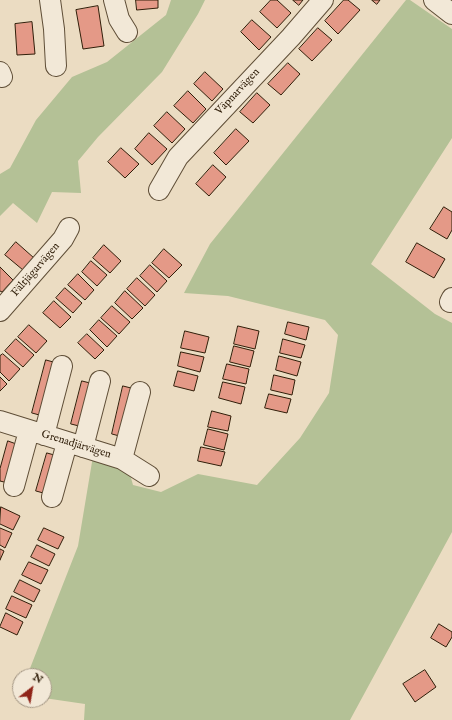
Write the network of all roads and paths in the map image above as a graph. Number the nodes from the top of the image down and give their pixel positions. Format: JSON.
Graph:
{"nodes":[{"id":1,"x":50,"y":0,"type":"edge"},
{"id":2,"x":114,"y":0,"type":"edge"},
{"id":3,"x":323,"y":0,"type":"edge"},
{"id":4,"x":434,"y":0,"type":"edge"},
{"id":5,"x":452,"y":14,"type":"edge"},
{"id":6,"x":127,"y":32,"type":"dead end"},
{"id":7,"x":56,"y":66,"type":"dead end"},
{"id":8,"x":159,"y":190,"type":"dead end"},
{"id":9,"x":69,"y":228,"type":"dead end"},
{"id":10,"x":0,"y":311,"type":"edge"},
{"id":11,"x":62,"y":366,"type":"dead end"},
{"id":12,"x":100,"y":381,"type":"dead end"},
{"id":13,"x":140,"y":392,"type":"dead end"},
{"id":14,"x":0,"y":421,"type":"edge"},
{"id":15,"x":36,"y":433,"type":"junction"},
{"id":16,"x":75,"y":445,"type":"junction"},
{"id":17,"x":122,"y":459,"type":"junction"},
{"id":18,"x":149,"y":476,"type":"dead end"},
{"id":19,"x":14,"y":486,"type":"dead end"},
{"id":20,"x":52,"y":497,"type":"dead end"}],
"edges":[{"from":1,"to":7,"type":"street"},
{"from":2,"to":6,"type":"street"},
{"from":3,"to":8,"type":"street","name":"Väpnarvägen"},
{"from":4,"to":5,"type":"street"},
{"from":9,"to":10,"type":"street","name":"Fältjägarvägen"},
{"from":11,"to":15,"type":"street"},
{"from":12,"to":16,"type":"street"},
{"from":13,"to":17,"type":"street"},
{"from":14,"to":15,"type":"street","name":"Grenadjärvägen"},
{"from":15,"to":16,"type":"street","name":"Grenadjärvägen"},
{"from":15,"to":19,"type":"street"},
{"from":16,"to":17,"type":"street","name":"Grenadjärvägen"},
{"from":16,"to":20,"type":"street"},
{"from":17,"to":18,"type":"street","name":"Grenadjärvägen"}]}
